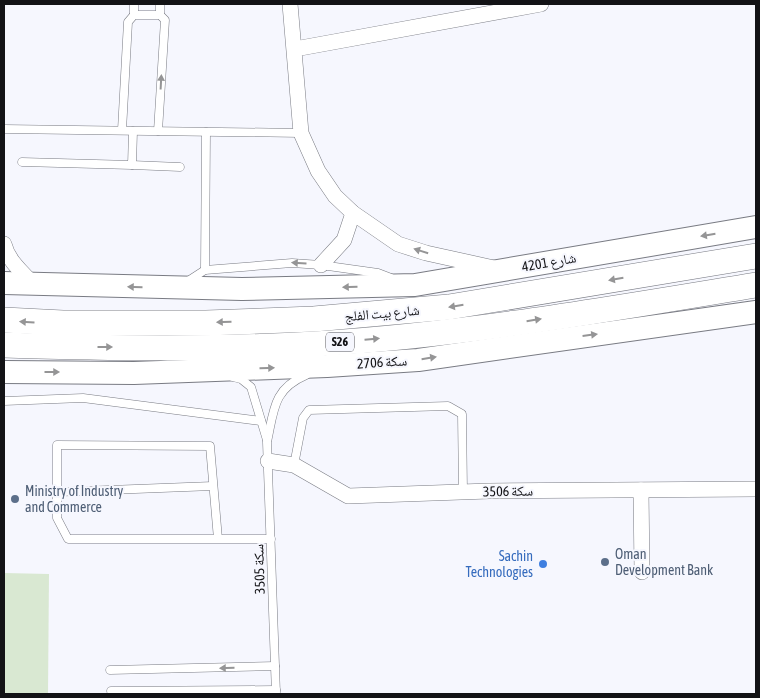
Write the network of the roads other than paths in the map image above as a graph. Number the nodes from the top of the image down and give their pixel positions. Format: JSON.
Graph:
{"nodes":[{"id":1,"x":134,"y":4,"type":"edge"},
{"id":2,"x":160,"y":4,"type":"edge"},
{"id":3,"x":290,"y":4,"type":"edge"},
{"id":4,"x":532,"y":4,"type":"edge"},
{"id":5,"x":134,"y":15,"type":"junction"},
{"id":6,"x":160,"y":15,"type":"junction"},
{"id":7,"x":295,"y":49,"type":"junction"},
{"id":8,"x":4,"y":129,"type":"edge"},
{"id":9,"x":122,"y":130,"type":"junction"},
{"id":10,"x":133,"y":130,"type":"junction"},
{"id":11,"x":158,"y":131,"type":"junction"},
{"id":12,"x":206,"y":132,"type":"junction"},
{"id":13,"x":300,"y":133,"type":"junction"},
{"id":14,"x":22,"y":162,"type":"dead end"},
{"id":15,"x":132,"y":165,"type":"junction"},
{"id":16,"x":180,"y":167,"type":"dead end"},
{"id":17,"x":353,"y":213,"type":"junction"},
{"id":18,"x":756,"y":227,"type":"edge"},
{"id":19,"x":4,"y":244,"type":"edge"},
{"id":20,"x":756,"y":256,"type":"edge"},
{"id":21,"x":322,"y":265,"type":"junction"},
{"id":22,"x":205,"y":270,"type":"junction"},
{"id":23,"x":503,"y":270,"type":"junction"},
{"id":24,"x":4,"y":284,"type":"edge"},
{"id":25,"x":415,"y":285,"type":"junction"},
{"id":26,"x":756,"y":285,"type":"edge"},
{"id":27,"x":34,"y":286,"type":"junction"},
{"id":28,"x":176,"y":288,"type":"junction"},
{"id":29,"x":756,"y":312,"type":"edge"},
{"id":30,"x":4,"y":320,"type":"edge"},
{"id":31,"x":4,"y":345,"type":"edge"},
{"id":32,"x":327,"y":366,"type":"junction"},
{"id":33,"x":211,"y":369,"type":"junction"},
{"id":34,"x":4,"y":372,"type":"edge"},
{"id":35,"x":4,"y":401,"type":"edge"},
{"id":36,"x":261,"y":421,"type":"junction"},
{"id":37,"x":267,"y":442,"type":"junction"},
{"id":38,"x":268,"y":461,"type":"junction"},
{"id":39,"x":294,"y":465,"type":"junction"},
{"id":40,"x":213,"y":486,"type":"junction"},
{"id":41,"x":641,"y":490,"type":"junction"},
{"id":42,"x":756,"y":490,"type":"edge"},
{"id":43,"x":57,"y":492,"type":"junction"},
{"id":44,"x":463,"y":492,"type":"junction"},
{"id":45,"x":218,"y":539,"type":"junction"},
{"id":46,"x":271,"y":539,"type":"junction"},
{"id":47,"x":642,"y":572,"type":"dead end"},
{"id":48,"x":275,"y":666,"type":"junction"},
{"id":49,"x":110,"y":670,"type":"dead end"},
{"id":50,"x":110,"y":691,"type":"dead end"},
{"id":51,"x":276,"y":692,"type":"edge"}],
"edges":[{"from":1,"to":5,"type":"lane"},
{"from":2,"to":6,"type":"lane"},
{"from":3,"to":7,"type":"street","name":"شارع 4201"},
{"from":4,"to":7,"type":"street"},
{"from":5,"to":6,"type":"lane"},
{"from":5,"to":9,"type":"lane"},
{"from":11,"to":6,"type":"lane","one_way":true},
{"from":7,"to":13,"type":"street","name":"شارع 4201"},
{"from":8,"to":9,"type":"lane"},
{"from":9,"to":10,"type":"lane"},
{"from":10,"to":11,"type":"lane"},
{"from":10,"to":15,"type":"lane"},
{"from":11,"to":12,"type":"lane"},
{"from":12,"to":13,"type":"lane"},
{"from":12,"to":22,"type":"lane"},
{"from":13,"to":17,"type":"street","name":"شارع 4201"},
{"from":14,"to":15,"type":"lane"},
{"from":15,"to":16,"type":"lane"},
{"from":17,"to":21,"type":"street"},
{"from":23,"to":17,"type":"street","name":"شارع 4201","one_way":true},
{"from":18,"to":23,"type":"street","name":"شارع 4201","one_way":true},
{"from":19,"to":27,"type":"street"},
{"from":20,"to":30,"type":"main road","name":"شارع بيت الفلج","number":"S26","one_way":true},
{"from":21,"to":22,"type":"lane","one_way":true},
{"from":21,"to":25,"type":"lane"},
{"from":22,"to":28,"type":"lane"},
{"from":23,"to":25,"type":"street"},
{"from":24,"to":27,"type":"street"},
{"from":25,"to":28,"type":"street","one_way":true},
{"from":31,"to":26,"type":"main road","name":"شارع بيت الفلج","number":"S26","one_way":true},
{"from":28,"to":27,"type":"street","one_way":true},
{"from":32,"to":29,"type":"street","name":"سكة 2706","one_way":true},
{"from":33,"to":32,"type":"street","name":"سكة 2706","one_way":true},
{"from":32,"to":37,"type":"lane","name":"سكة 3505"},
{"from":34,"to":33,"type":"street","name":"سكة 2706","one_way":true},
{"from":33,"to":36,"type":"lane","name":"سكة 3505"},
{"from":35,"to":36,"type":"lane"},
{"from":36,"to":37,"type":"lane","name":"سكة 3505"},
{"from":37,"to":38,"type":"lane","name":"سكة 3505"},
{"from":38,"to":39,"type":"street","name":"سكة 3506"},
{"from":38,"to":46,"type":"lane","name":"سكة 3505"},
{"from":39,"to":44,"type":"street","name":"سكة 3506"},
{"from":39,"to":44,"type":"lane"},
{"from":40,"to":43,"type":"lane"},
{"from":40,"to":43,"type":"lane"},
{"from":40,"to":45,"type":"lane"},
{"from":41,"to":42,"type":"street","name":"سكة 3506"},
{"from":41,"to":44,"type":"street","name":"سكة 3506"},
{"from":41,"to":47,"type":"street"},
{"from":43,"to":45,"type":"lane"},
{"from":45,"to":46,"type":"lane"},
{"from":46,"to":48,"type":"lane","name":"سكة 3505"},
{"from":48,"to":49,"type":"lane","one_way":true},
{"from":48,"to":51,"type":"lane","name":"سكة 3505"},
{"from":50,"to":51,"type":"lane"}]}
